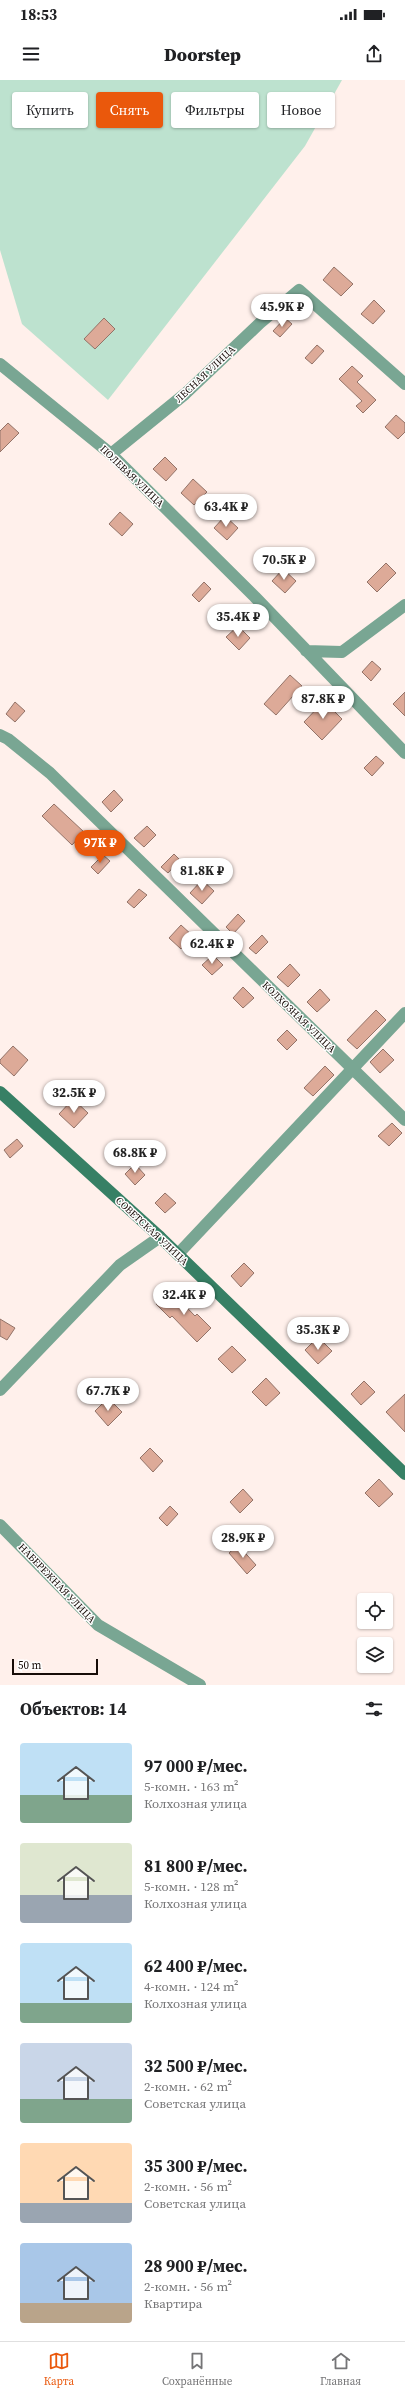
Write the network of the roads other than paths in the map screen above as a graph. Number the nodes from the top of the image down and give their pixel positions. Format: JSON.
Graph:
{"nodes":[{"id":1,"x":0,"y":364,"type":"edge"},
{"id":2,"x":405,"y":384,"type":"edge"},
{"id":3,"x":111,"y":454,"type":"junction"},
{"id":4,"x":405,"y":605,"type":"edge"},
{"id":5,"x":306,"y":651,"type":"junction"},
{"id":6,"x":0,"y":736,"type":"edge"},
{"id":7,"x":405,"y":753,"type":"edge"},
{"id":8,"x":405,"y":1014,"type":"edge"},
{"id":9,"x":353,"y":1070,"type":"junction"},
{"id":10,"x":0,"y":1092,"type":"edge"},
{"id":11,"x":405,"y":1120,"type":"edge"},
{"id":12,"x":160,"y":1237,"type":"junction"},
{"id":13,"x":178,"y":1254,"type":"junction"},
{"id":14,"x":0,"y":1390,"type":"edge"},
{"id":15,"x":405,"y":1474,"type":"edge"},
{"id":16,"x":0,"y":1525,"type":"edge"},
{"id":17,"x":200,"y":1685,"type":"edge"}],
"edges":[{"from":1,"to":3,"type":"street","name":"ПОЛЕВАЯ УЛИЦА"},
{"from":2,"to":3,"type":"street","name":"ЛЕСНАЯ УЛИЦА"},
{"from":3,"to":5,"type":"street","name":"ПОЛЕВАЯ УЛИЦА"},
{"from":4,"to":5,"type":"street"},
{"from":5,"to":7,"type":"street","name":"ПОЛЕВАЯ УЛИЦА"},
{"from":6,"to":9,"type":"street","name":"КОЛХОЗНАЯ УЛИЦА"},
{"from":8,"to":9,"type":"street"},
{"from":9,"to":11,"type":"street","name":"КОЛХОЗНАЯ УЛИЦА"},
{"from":9,"to":13,"type":"street"},
{"from":10,"to":12,"type":"street","name":"СОВЕТСКАЯ УЛИЦА"},
{"from":12,"to":13,"type":"street","name":"СОВЕТСКАЯ УЛИЦА"},
{"from":12,"to":14,"type":"street"},
{"from":13,"to":15,"type":"street","name":"СОВЕТСКАЯ УЛИЦА"},
{"from":16,"to":17,"type":"street","name":"НАБЕРЕЖНАЯ УЛИЦА"}]}
